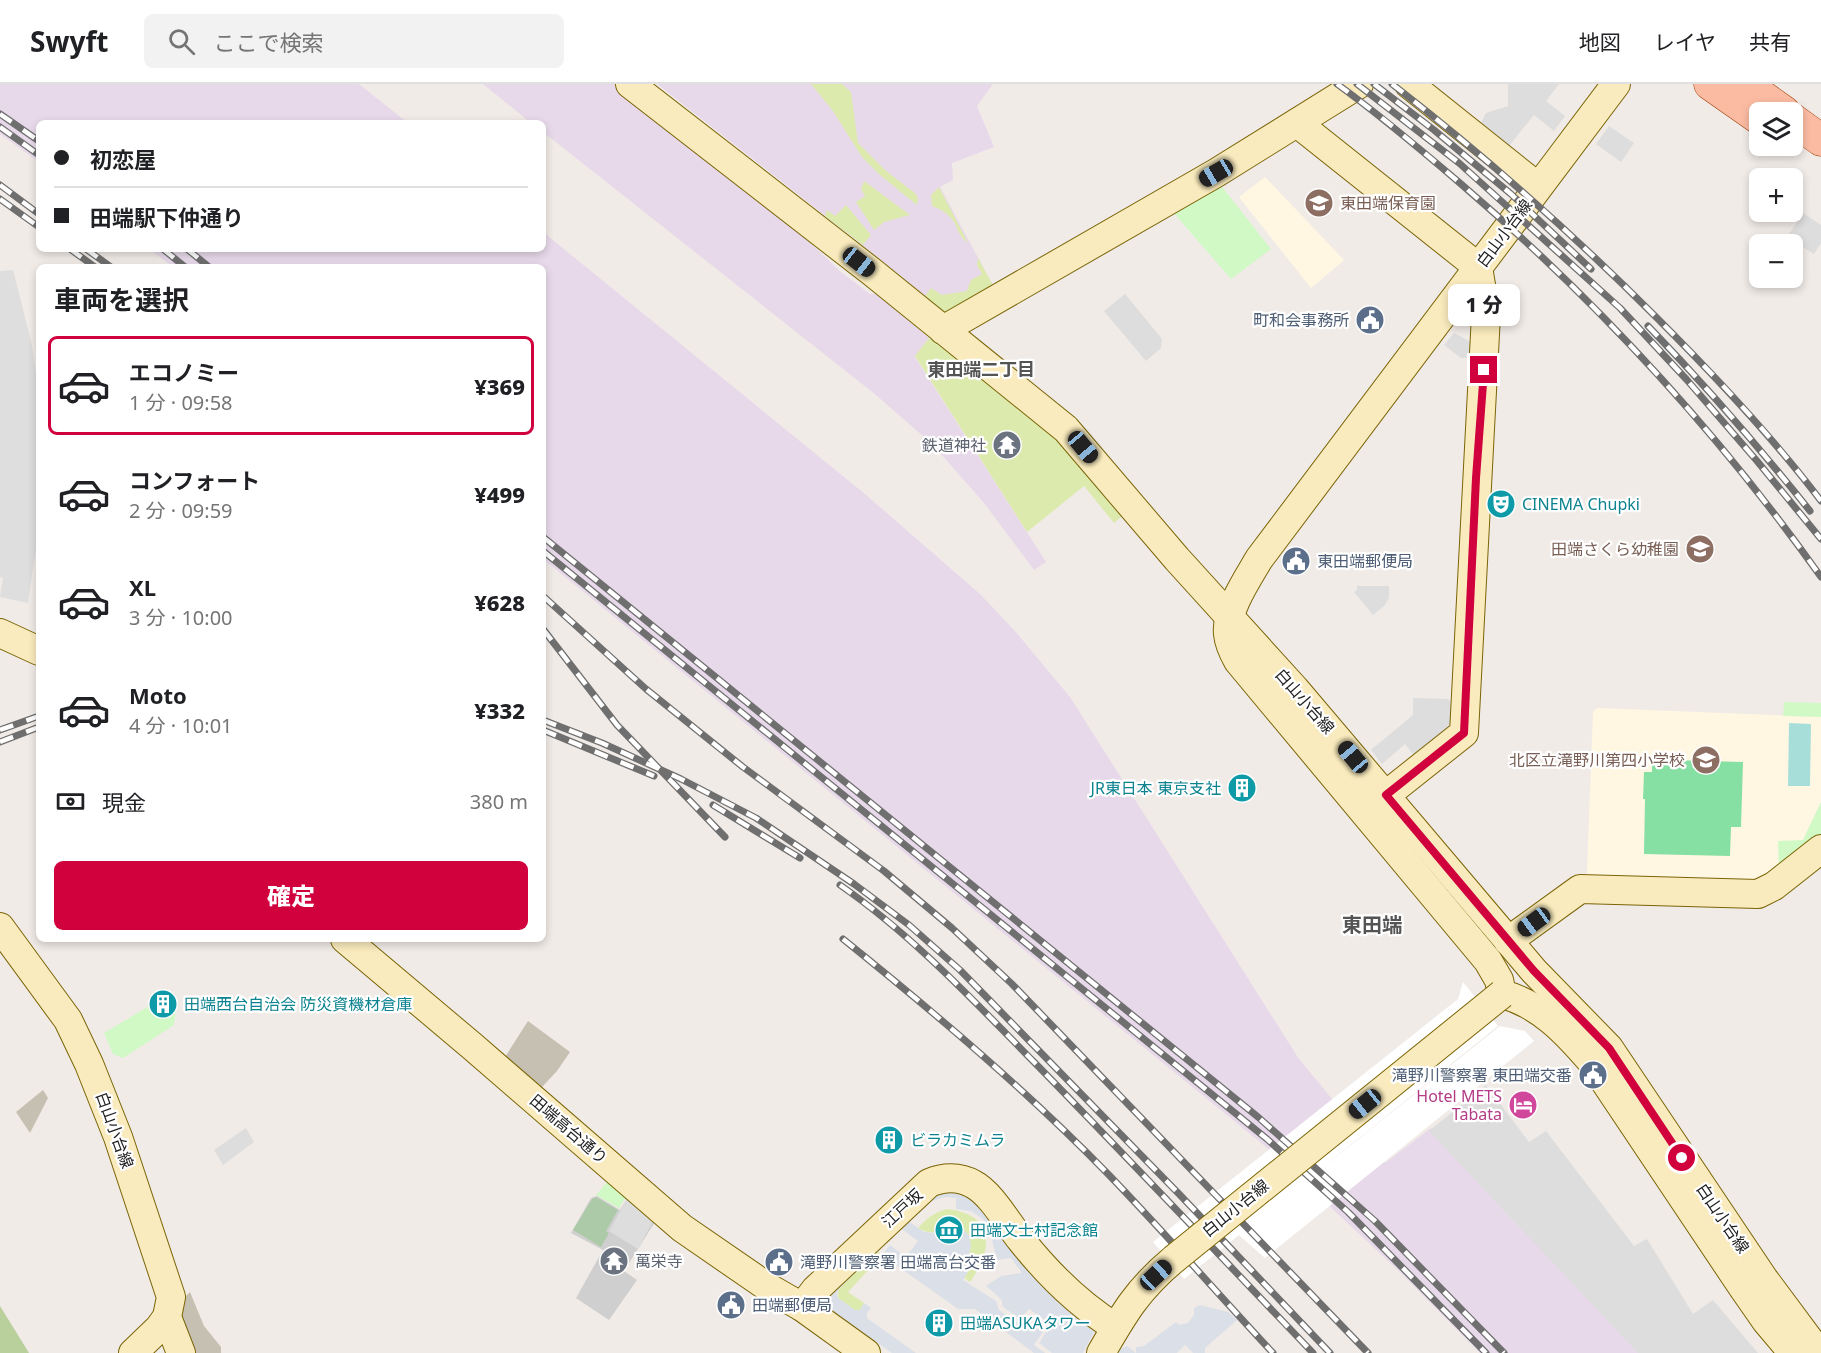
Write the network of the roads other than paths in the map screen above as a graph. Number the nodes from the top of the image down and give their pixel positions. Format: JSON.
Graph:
{"nodes":[{"id":1,"x":630,"y":84,"type":"edge"},
{"id":2,"x":1359,"y":84,"type":"edge"},
{"id":3,"x":1409,"y":84,"type":"edge"},
{"id":4,"x":1616,"y":84,"type":"edge"},
{"id":5,"x":1710,"y":84,"type":"edge"},
{"id":6,"x":1745,"y":84,"type":"edge"},
{"id":7,"x":1770,"y":102,"type":"edge"},
{"id":8,"x":1749,"y":111,"type":"edge"},
{"id":9,"x":1297,"y":123,"type":"junction"},
{"id":10,"x":1803,"y":127,"type":"edge"},
{"id":11,"x":1821,"y":140,"type":"edge"},
{"id":12,"x":1803,"y":150,"type":"edge"},
{"id":13,"x":1821,"y":162,"type":"edge"},
{"id":14,"x":1538,"y":187,"type":"junction"},
{"id":15,"x":1478,"y":267,"type":"junction"},
{"id":16,"x":943,"y":330,"type":"junction"},
{"id":17,"x":1230,"y":619,"type":"junction"},
{"id":18,"x":0,"y":633,"type":"edge"},
{"id":19,"x":36,"y":650,"type":"edge"},
{"id":20,"x":1386,"y":795,"type":"junction"},
{"id":21,"x":1821,"y":849,"type":"edge"},
{"id":22,"x":0,"y":927,"type":"edge"},
{"id":23,"x":1508,"y":941,"type":"junction"},
{"id":24,"x":349,"y":942,"type":"edge"},
{"id":25,"x":1502,"y":994,"type":"junction"},
{"id":26,"x":802,"y":1307,"type":"junction"},
{"id":27,"x":167,"y":1317,"type":"junction"},
{"id":28,"x":1115,"y":1328,"type":"junction"},
{"id":29,"x":133,"y":1353,"type":"edge"},
{"id":30,"x":181,"y":1353,"type":"edge"},
{"id":31,"x":866,"y":1353,"type":"edge"},
{"id":32,"x":1101,"y":1353,"type":"edge"},
{"id":33,"x":1793,"y":1353,"type":"edge"},
{"id":34,"x":1819,"y":1353,"type":"edge"}],
"edges":[{"from":1,"to":16,"type":"street"},
{"from":2,"to":9,"type":"street"},
{"from":3,"to":14,"type":"street"},
{"from":4,"to":14,"type":"street","name":"白山小台線"},
{"from":5,"to":8,"type":"main road"},
{"from":6,"to":7,"type":"main road"},
{"from":9,"to":15,"type":"street"},
{"from":9,"to":16,"type":"street"},
{"from":10,"to":11,"type":"main road"},
{"from":12,"to":13,"type":"main road"},
{"from":14,"to":15,"type":"street","name":"白山小台線"},
{"from":15,"to":17,"type":"street","name":"白山小台線"},
{"from":15,"to":20,"type":"street"},
{"from":16,"to":17,"type":"street"},
{"from":17,"to":20,"type":"street","name":"白山小台線"},
{"from":17,"to":25,"type":"street","name":"白山小台線"},
{"from":18,"to":19,"type":"street"},
{"from":20,"to":23,"type":"street","name":"白山小台線"},
{"from":21,"to":23,"type":"street"},
{"from":22,"to":27,"type":"street","name":"白山小台線"},
{"from":23,"to":34,"type":"street","name":"白山小台線"},
{"from":24,"to":26,"type":"street","name":"田端高台通り"},
{"from":25,"to":28,"type":"street","name":"白山小台線","bridge":true},
{"from":25,"to":33,"type":"street","name":"白山小台線"},
{"from":26,"to":28,"type":"street","name":"江戸坂"},
{"from":26,"to":31,"type":"street","name":"田端高台通り"},
{"from":27,"to":29,"type":"street"},
{"from":27,"to":30,"type":"street","name":"白山小台線"},
{"from":28,"to":32,"type":"street","name":"白山小台線"}]}
